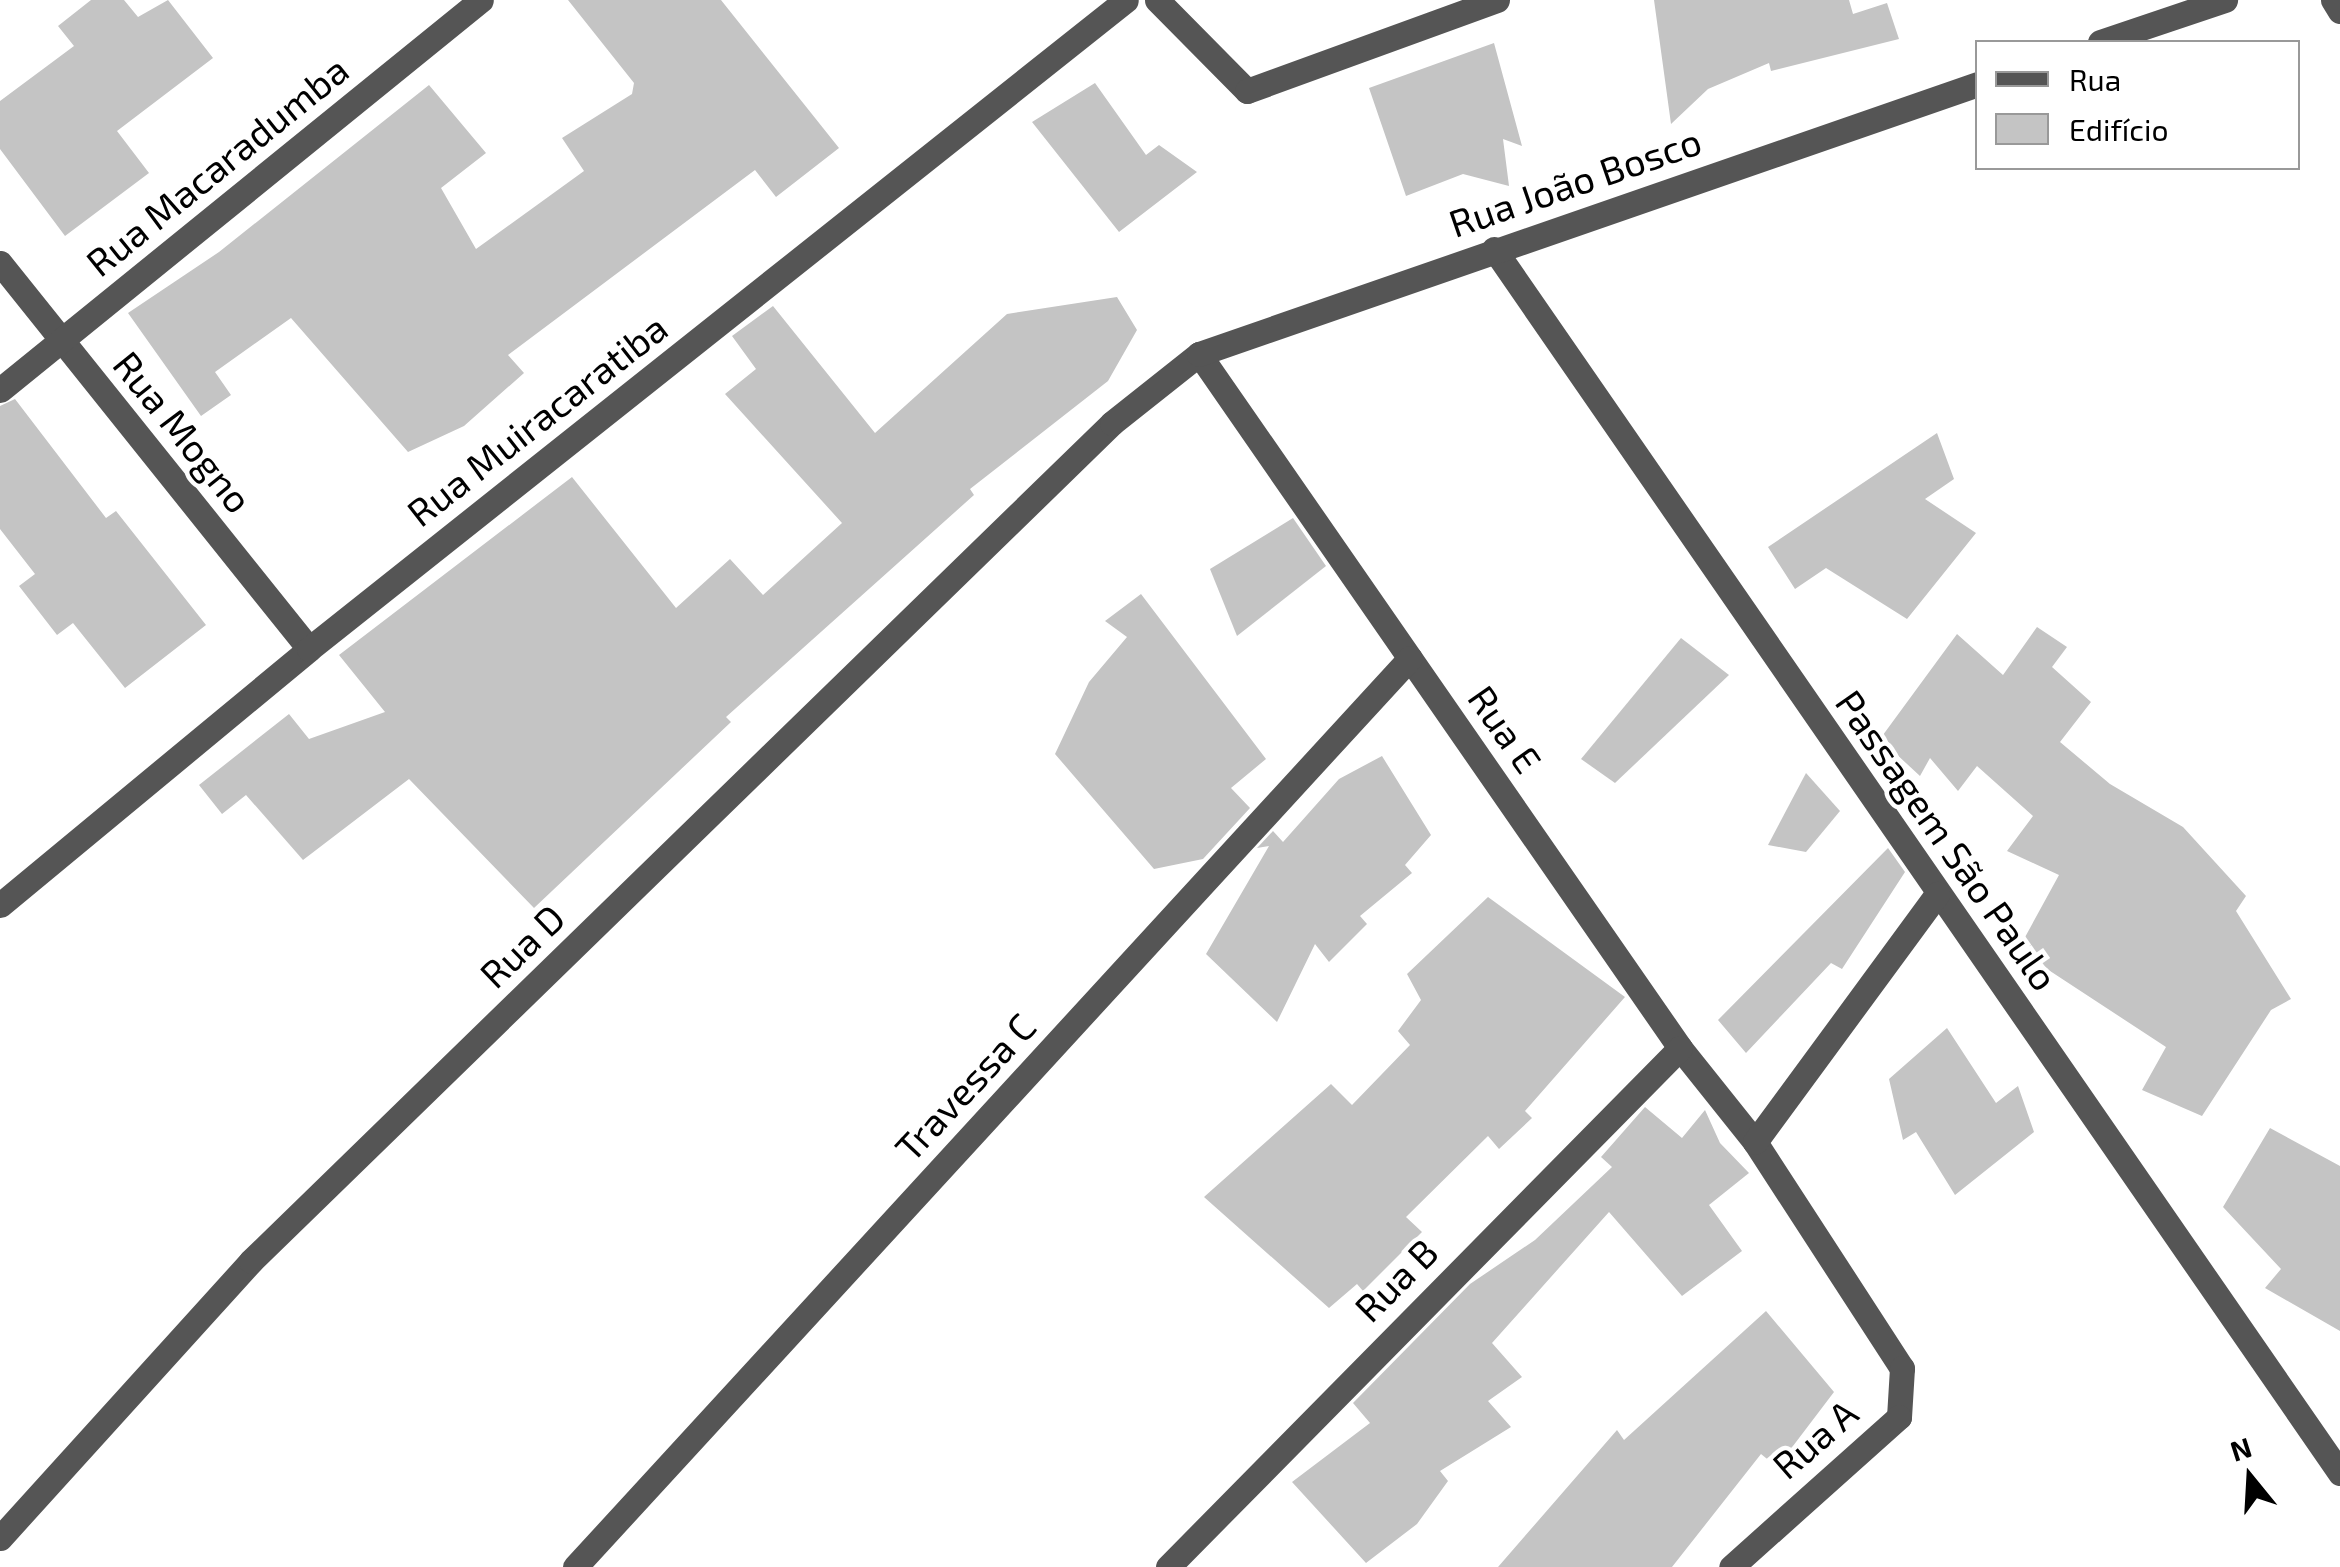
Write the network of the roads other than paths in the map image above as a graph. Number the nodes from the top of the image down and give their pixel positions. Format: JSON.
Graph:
{"nodes":[{"id":1,"x":480,"y":0,"type":"edge"},
{"id":2,"x":1126,"y":0,"type":"edge"},
{"id":3,"x":1157,"y":0,"type":"edge"},
{"id":4,"x":1497,"y":0,"type":"edge"},
{"id":5,"x":2225,"y":0,"type":"edge"},
{"id":6,"x":2333,"y":0,"type":"edge"},
{"id":7,"x":2340,"y":11,"type":"edge"},
{"id":8,"x":2106,"y":40,"type":"edge"},
{"id":9,"x":1975,"y":85,"type":"edge"},
{"id":10,"x":1494,"y":249,"type":"junction"},
{"id":11,"x":0,"y":262,"type":"edge"},
{"id":12,"x":61,"y":340,"type":"junction"},
{"id":13,"x":1199,"y":354,"type":"junction"},
{"id":14,"x":0,"y":390,"type":"edge"},
{"id":15,"x":1112,"y":423,"type":"joint"},
{"id":16,"x":308,"y":649,"type":"junction"},
{"id":17,"x":1410,"y":658,"type":"junction"},
{"id":18,"x":1937,"y":894,"type":"junction"},
{"id":19,"x":0,"y":905,"type":"edge"},
{"id":20,"x":1680,"y":1048,"type":"junction"},
{"id":21,"x":1755,"y":1142,"type":"junction"},
{"id":22,"x":1857,"y":1301,"type":"joint"},
{"id":23,"x":2340,"y":1473,"type":"edge"},
{"id":24,"x":0,"y":1538,"type":"edge"},
{"id":25,"x":575,"y":1567,"type":"edge"},
{"id":26,"x":1168,"y":1567,"type":"edge"},
{"id":27,"x":1732,"y":1567,"type":"edge"}],
"edges":[{"from":1,"to":12,"type":"street","name":"Rua Macaradumba"},
{"from":2,"to":16,"type":"street","name":"Rua Muiracaratiba"},
{"from":3,"to":4,"type":"street"},
{"from":5,"to":8,"type":"street"},
{"from":6,"to":7,"type":"street"},
{"from":9,"to":10,"type":"street","name":"Rua João Bosco"},
{"from":10,"to":13,"type":"street","name":"Rua João Bosco"},
{"from":10,"to":18,"type":"street","name":"Passagem São Paulo"},
{"from":11,"to":12,"type":"street","name":"Rua Mogno"},
{"from":12,"to":14,"type":"street","name":"Rua Macaradumba"},
{"from":12,"to":16,"type":"street","name":"Rua Mogno"},
{"from":13,"to":15,"type":"street","name":"Rua João Bosco"},
{"from":13,"to":17,"type":"street","name":"Rua E"},
{"from":15,"to":24,"type":"street","name":"Rua D"},
{"from":16,"to":19,"type":"street","name":"Rua Muiracaratiba"},
{"from":17,"to":20,"type":"street","name":"Rua E"},
{"from":17,"to":25,"type":"street","name":"Travessa C"},
{"from":18,"to":21,"type":"street"},
{"from":18,"to":23,"type":"street","name":"Passagem São Paulo"},
{"from":20,"to":21,"type":"street","name":"Rua E"},
{"from":20,"to":26,"type":"street","name":"Rua B"},
{"from":21,"to":22,"type":"street","name":"Rua E"},
{"from":22,"to":27,"type":"street","name":"Rua A"}]}
